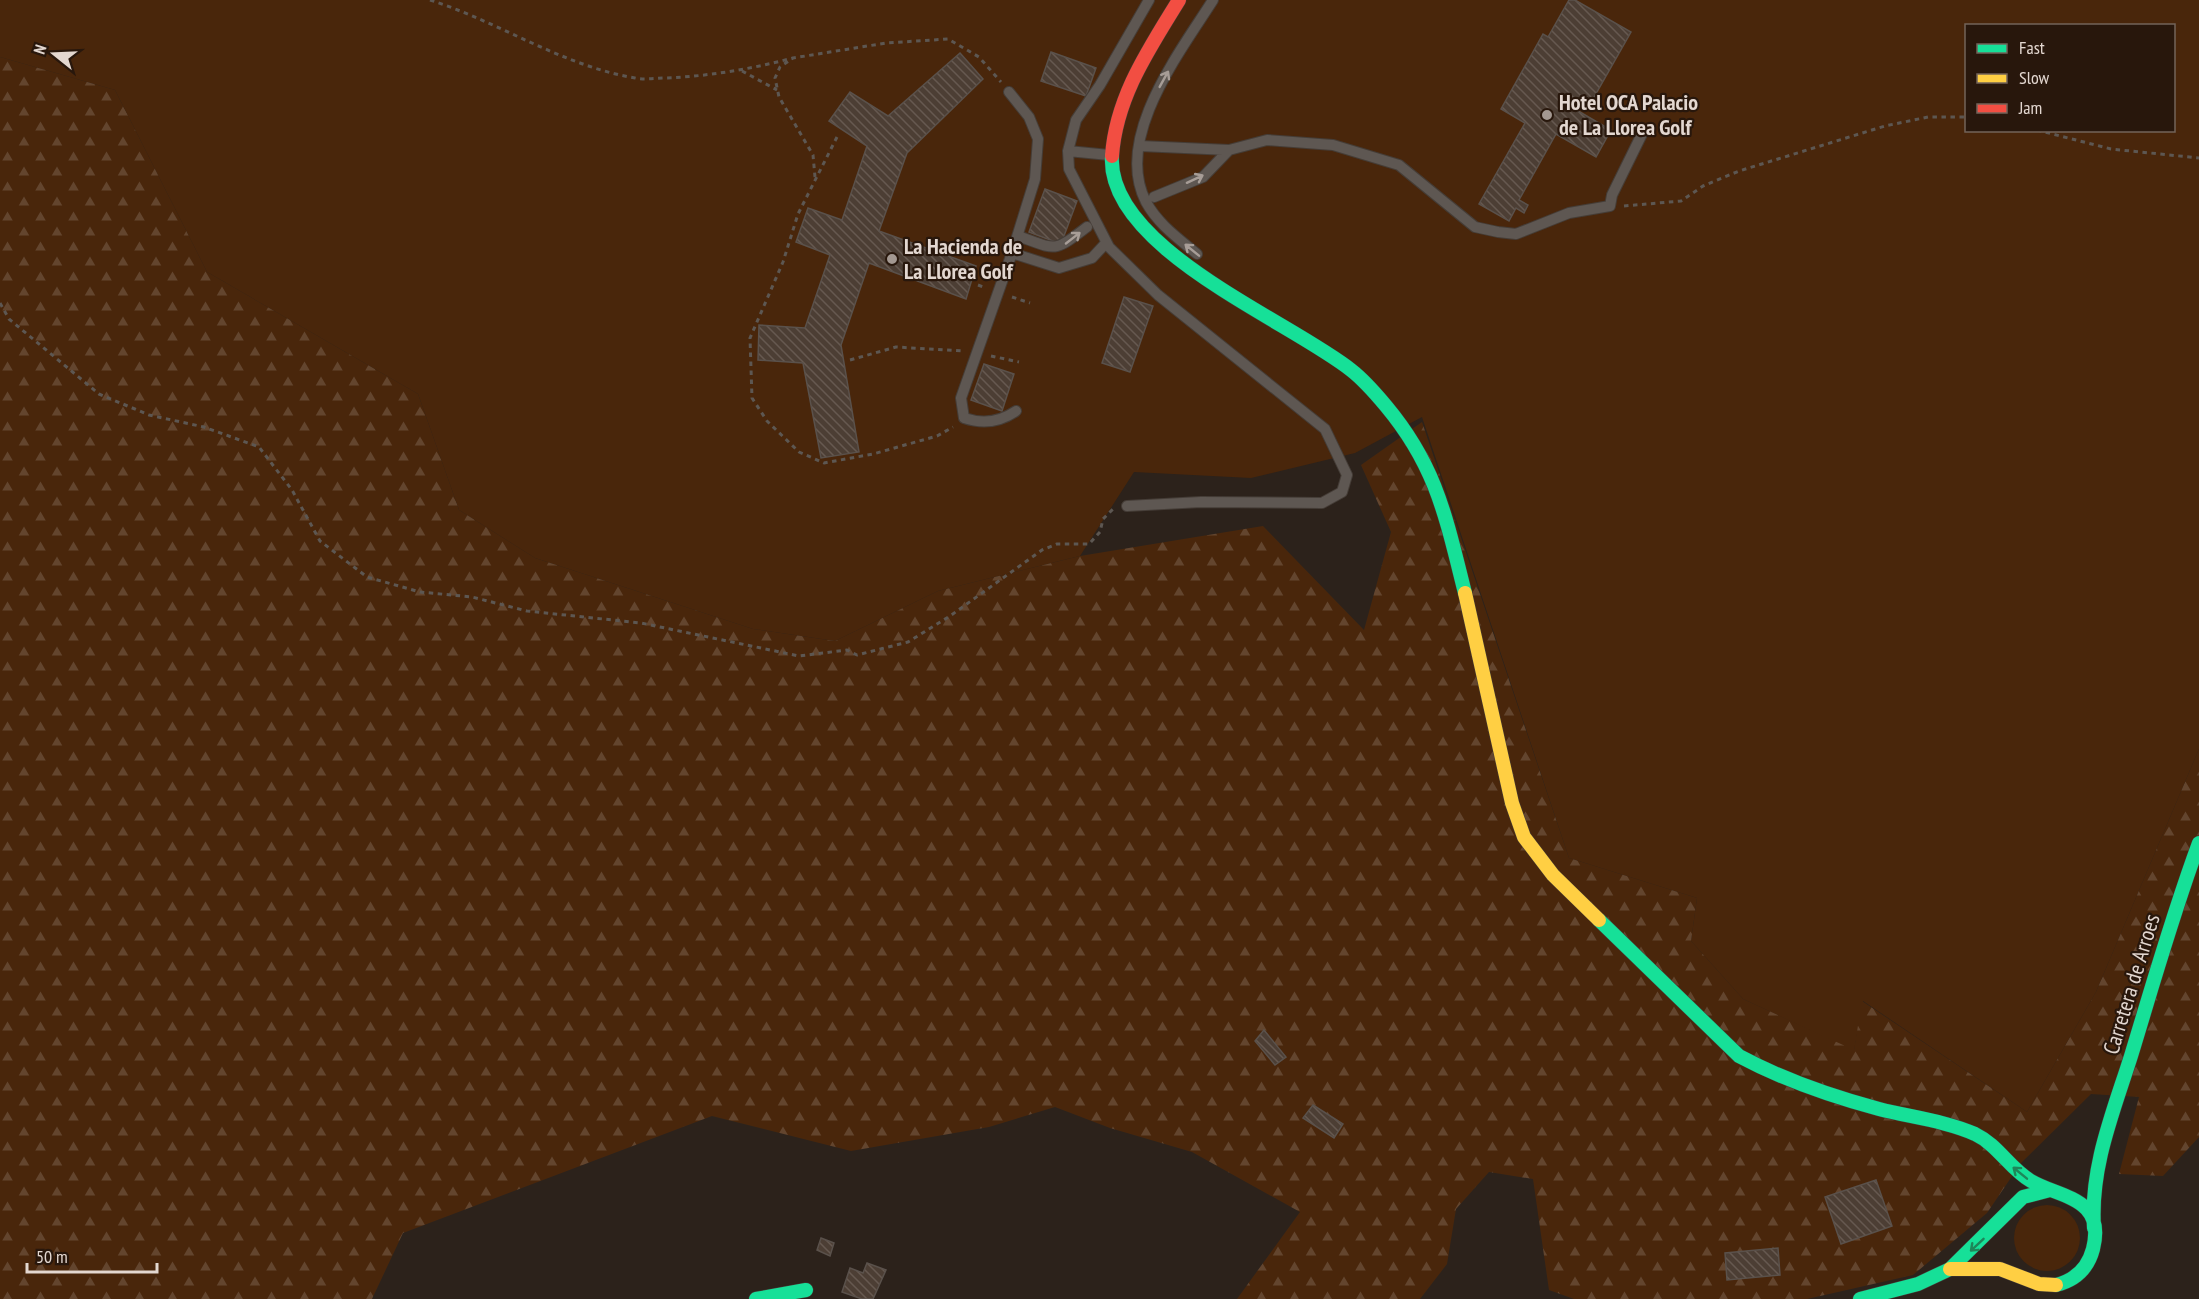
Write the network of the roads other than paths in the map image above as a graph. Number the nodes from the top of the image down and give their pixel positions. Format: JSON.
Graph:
{"nodes":[{"id":1,"x":1149,"y":0,"type":"edge"},
{"id":2,"x":1179,"y":0,"type":"edge"},
{"id":3,"x":1213,"y":0,"type":"edge"},
{"id":4,"x":1010,"y":92,"type":"road end"},
{"id":5,"x":1642,"y":134,"type":"dead end"},
{"id":6,"x":1140,"y":146,"type":"junction"},
{"id":7,"x":1228,"y":150,"type":"junction"},
{"id":8,"x":1068,"y":151,"type":"junction"},
{"id":9,"x":1110,"y":155,"type":"junction"},
{"id":10,"x":1154,"y":197,"type":"dead end"},
{"id":11,"x":1087,"y":227,"type":"dead end"},
{"id":12,"x":1018,"y":236,"type":"junction"},
{"id":13,"x":1106,"y":243,"type":"junction"},
{"id":14,"x":1012,"y":252,"type":"junction"},
{"id":15,"x":1230,"y":294,"type":"junction"},
{"id":16,"x":1016,"y":411,"type":"dead end"},
{"id":17,"x":1126,"y":506,"type":"road end"},
{"id":18,"x":2199,"y":843,"type":"edge"},
{"id":19,"x":2106,"y":1140,"type":"junction"},
{"id":20,"x":1994,"y":1151,"type":"junction"},
{"id":21,"x":2001,"y":1178,"type":"dead end"},
{"id":22,"x":2055,"y":1191,"type":"junction"},
{"id":23,"x":2004,"y":1197,"type":"dead end"},
{"id":24,"x":2005,"y":1217,"type":"junction"},
{"id":25,"x":2094,"y":1228,"type":"junction"},
{"id":26,"x":2000,"y":1243,"type":"dead end"},
{"id":27,"x":2004,"y":1258,"type":"dead end"},
{"id":28,"x":1950,"y":1269,"type":"junction"},
{"id":29,"x":2019,"y":1277,"type":"junction"},
{"id":30,"x":806,"y":1290,"type":"dead end"},
{"id":31,"x":756,"y":1299,"type":"edge"},
{"id":32,"x":1860,"y":1299,"type":"edge"}],
"edges":[{"from":1,"to":8,"type":"lane"},
{"from":2,"to":9,"type":"main road"},
{"from":6,"to":3,"type":"lane","one_way":true},
{"from":4,"to":12,"type":"lane"},
{"from":5,"to":7,"type":"lane"},
{"from":6,"to":7,"type":"lane"},
{"from":15,"to":6,"type":"lane","one_way":true},
{"from":10,"to":7,"type":"lane","one_way":true},
{"from":8,"to":9,"type":"lane"},
{"from":8,"to":13,"type":"lane"},
{"from":9,"to":15,"type":"main road"},
{"from":12,"to":11,"type":"lane","one_way":true},
{"from":12,"to":14,"type":"lane"},
{"from":13,"to":14,"type":"lane"},
{"from":13,"to":17,"type":"lane"},
{"from":14,"to":16,"type":"lane"},
{"from":15,"to":20,"type":"main road"},
{"from":18,"to":19,"type":"main road","name":"Carretera de Arroes"},
{"from":19,"to":22,"type":"main road"},
{"from":19,"to":25,"type":"main road","name":"Carretera de Arroes"},
{"from":20,"to":21,"type":"main road"},
{"from":22,"to":20,"type":"main road","one_way":true},
{"from":22,"to":24,"type":"main road"},
{"from":22,"to":25,"type":"main road"},
{"from":23,"to":24,"type":"main road"},
{"from":24,"to":26,"type":"main road"},
{"from":24,"to":28,"type":"main road","one_way":true},
{"from":25,"to":29,"type":"main road","name":"Carretera de Arroes"},
{"from":27,"to":29,"type":"main road"},
{"from":28,"to":29,"type":"main road","name":"Carretera de Arroes"},
{"from":28,"to":32,"type":"main road"},
{"from":30,"to":31,"type":"main road"}]}
